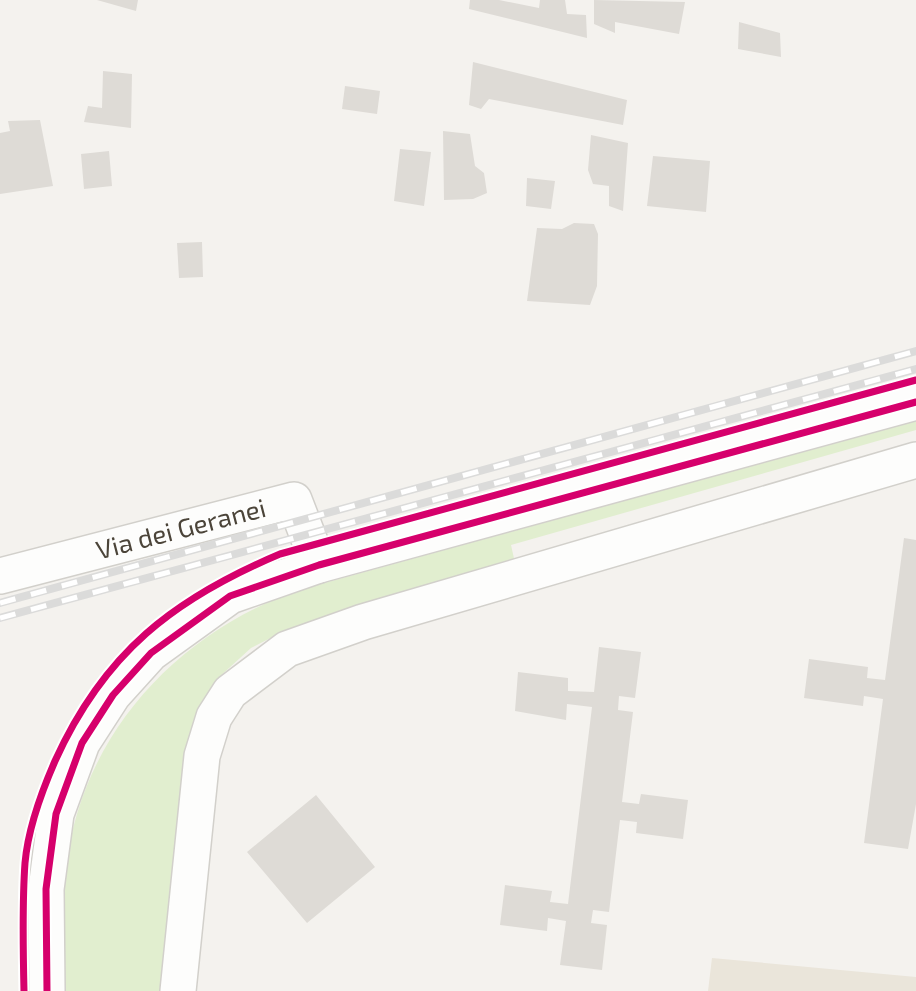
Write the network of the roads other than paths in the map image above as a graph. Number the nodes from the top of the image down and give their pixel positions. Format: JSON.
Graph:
{"nodes":[{"id":1,"x":916,"y":402,"type":"edge"},
{"id":2,"x":916,"y":460,"type":"edge"},
{"id":3,"x":319,"y":565,"type":"junction"},
{"id":4,"x":0,"y":576,"type":"edge"},
{"id":5,"x":47,"y":991,"type":"edge"},
{"id":6,"x":178,"y":991,"type":"edge"}],
"edges":[{"from":1,"to":3,"type":"street"},
{"from":2,"to":6,"type":"street"},
{"from":3,"to":4,"type":"street","name":"Via dei Geranei"},
{"from":3,"to":5,"type":"street"}]}
